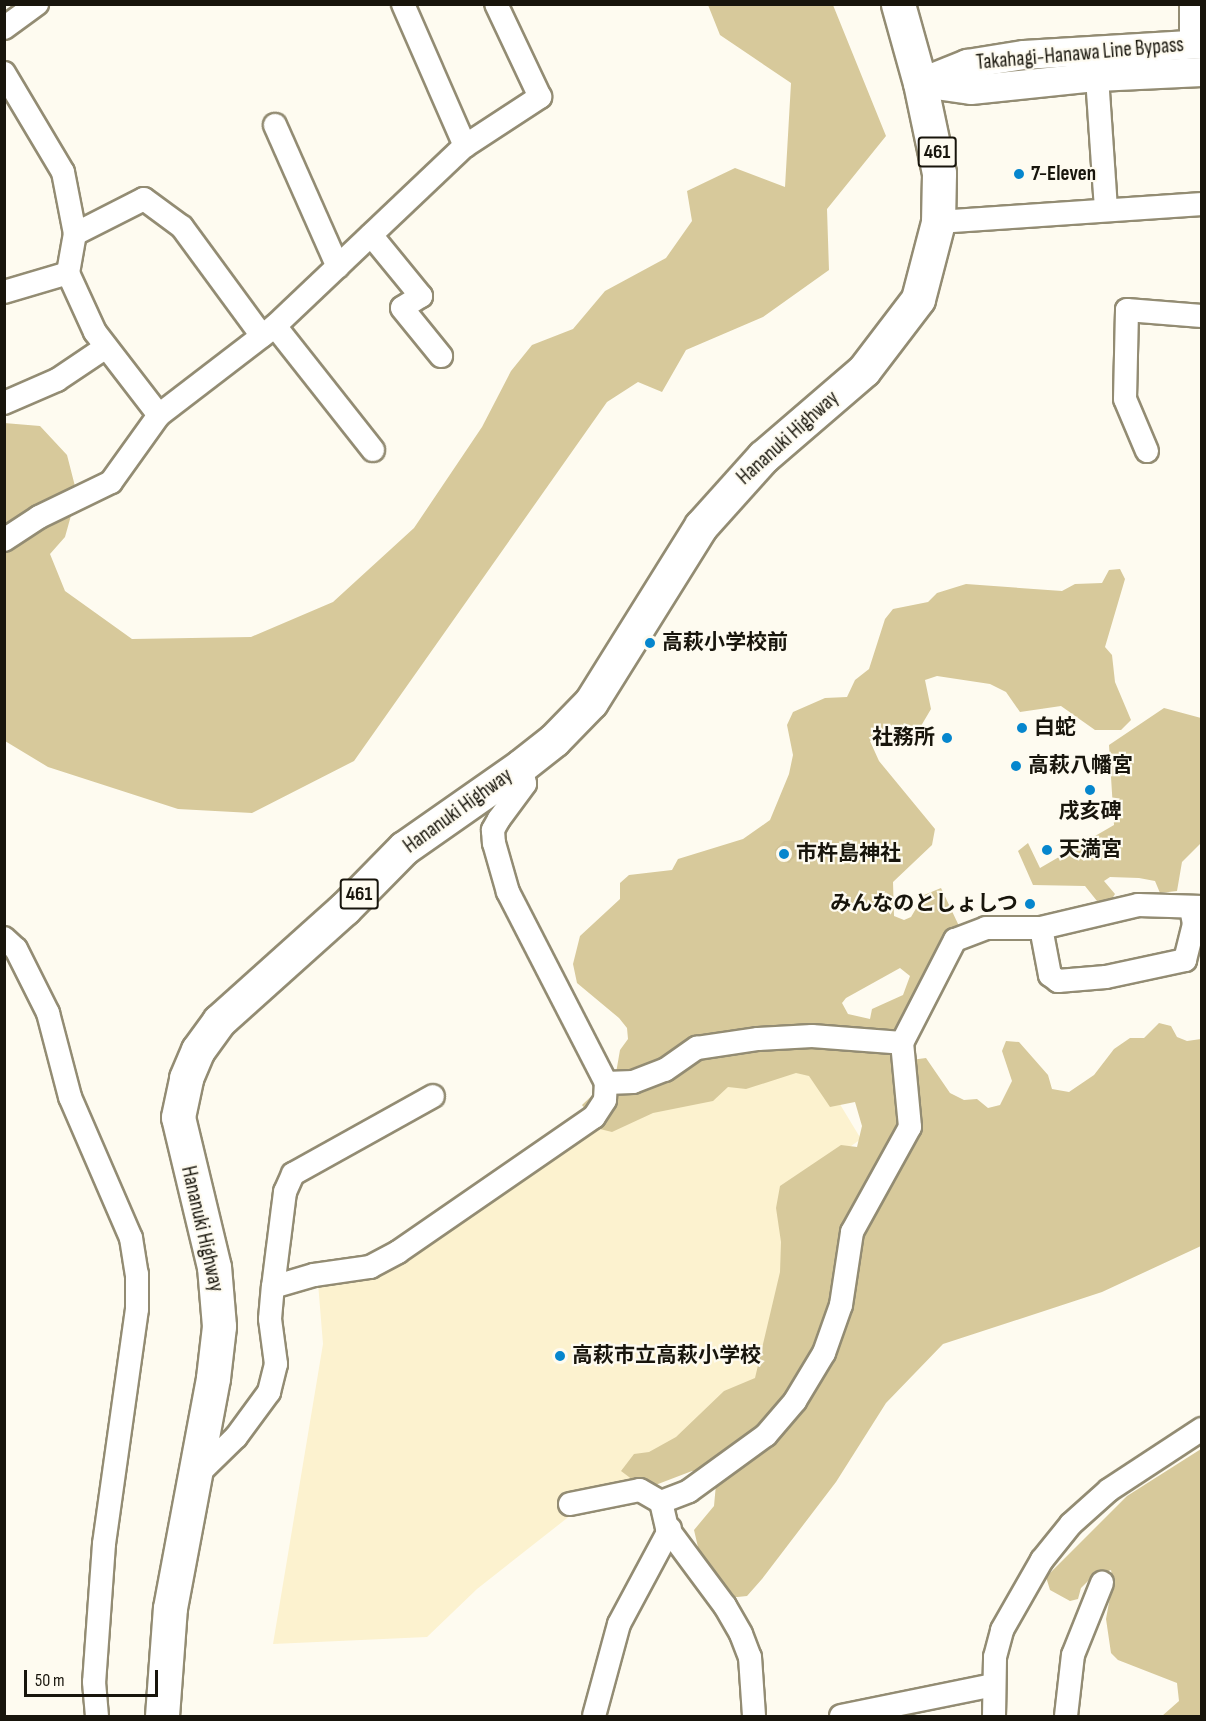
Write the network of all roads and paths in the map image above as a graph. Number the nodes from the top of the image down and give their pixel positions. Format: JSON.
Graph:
{"nodes":[{"id":1,"x":37,"y":4,"type":"edge"},
{"id":2,"x":403,"y":4,"type":"edge"},
{"id":3,"x":496,"y":4,"type":"edge"},
{"id":4,"x":898,"y":4,"type":"edge"},
{"id":5,"x":1191,"y":4,"type":"edge"},
{"id":6,"x":4,"y":28,"type":"edge"},
{"id":7,"x":1196,"y":44,"type":"edge"},
{"id":8,"x":1202,"y":72,"type":"edge"},
{"id":9,"x":4,"y":73,"type":"edge"},
{"id":10,"x":1097,"y":76,"type":"junction"},
{"id":11,"x":920,"y":83,"type":"junction"},
{"id":12,"x":275,"y":125,"type":"dead end"},
{"id":13,"x":465,"y":147,"type":"junction"},
{"id":14,"x":1202,"y":204,"type":"edge"},
{"id":15,"x":1106,"y":208,"type":"junction"},
{"id":16,"x":938,"y":222,"type":"junction"},
{"id":17,"x":75,"y":234,"type":"junction"},
{"id":18,"x":371,"y":236,"type":"junction"},
{"id":19,"x":338,"y":267,"type":"junction"},
{"id":20,"x":68,"y":273,"type":"junction"},
{"id":21,"x":4,"y":292,"type":"edge"},
{"id":22,"x":1202,"y":316,"type":"edge"},
{"id":23,"x":269,"y":331,"type":"junction"},
{"id":24,"x":106,"y":347,"type":"junction"},
{"id":25,"x":441,"y":356,"type":"dead end"},
{"id":26,"x":4,"y":403,"type":"edge"},
{"id":27,"x":159,"y":415,"type":"junction"},
{"id":28,"x":373,"y":450,"type":"dead end"},
{"id":29,"x":1147,"y":451,"type":"dead end"},
{"id":30,"x":4,"y":540,"type":"edge"},
{"id":31,"x":521,"y":766,"type":"junction"},
{"id":32,"x":1196,"y":908,"type":"edge"},
{"id":33,"x":1041,"y":928,"type":"junction"},
{"id":34,"x":4,"y":938,"type":"edge"},
{"id":35,"x":902,"y":1043,"type":"junction"},
{"id":36,"x":606,"y":1083,"type":"junction"},
{"id":37,"x":433,"y":1096,"type":"dead end"},
{"id":38,"x":273,"y":1287,"type":"junction"},
{"id":39,"x":1202,"y":1429,"type":"edge"},
{"id":40,"x":191,"y":1481,"type":"junction"},
{"id":41,"x":660,"y":1502,"type":"junction"},
{"id":42,"x":570,"y":1504,"type":"dead end"},
{"id":43,"x":670,"y":1529,"type":"junction"},
{"id":44,"x":1102,"y":1583,"type":"dead end"},
{"id":45,"x":993,"y":1685,"type":"junction"},
{"id":46,"x":97,"y":1716,"type":"edge"},
{"id":47,"x":162,"y":1716,"type":"edge"},
{"id":48,"x":594,"y":1716,"type":"edge"},
{"id":49,"x":754,"y":1716,"type":"edge"},
{"id":50,"x":841,"y":1716,"type":"edge"},
{"id":51,"x":994,"y":1716,"type":"edge"},
{"id":52,"x":1066,"y":1716,"type":"edge"}],
"edges":[{"from":1,"to":6,"type":"street"},
{"from":2,"to":13,"type":"street"},
{"from":3,"to":13,"type":"street"},
{"from":4,"to":11,"type":"highway","name":"Hananuki Highway","number":"461"},
{"from":5,"to":7,"type":"street"},
{"from":7,"to":11,"type":"main road","name":"Takahagi-Hanawa Line Bypass"},
{"from":8,"to":10,"type":"main road","name":"Takahagi-Hanawa Line Bypass"},
{"from":9,"to":17,"type":"street"},
{"from":10,"to":11,"type":"main road","name":"Takahagi-Hanawa Line Bypass"},
{"from":10,"to":15,"type":"street"},
{"from":11,"to":16,"type":"highway","name":"Hananuki Highway","number":"461"},
{"from":12,"to":19,"type":"street"},
{"from":13,"to":18,"type":"street"},
{"from":14,"to":15,"type":"street"},
{"from":15,"to":16,"type":"street"},
{"from":16,"to":31,"type":"highway","name":"Hananuki Highway","number":"461"},
{"from":17,"to":20,"type":"street"},
{"from":17,"to":23,"type":"street"},
{"from":18,"to":19,"type":"street"},
{"from":18,"to":25,"type":"street"},
{"from":19,"to":23,"type":"street"},
{"from":20,"to":21,"type":"street"},
{"from":20,"to":24,"type":"street"},
{"from":22,"to":29,"type":"street"},
{"from":23,"to":27,"type":"street"},
{"from":23,"to":28,"type":"street"},
{"from":24,"to":26,"type":"street"},
{"from":24,"to":27,"type":"street"},
{"from":27,"to":30,"type":"street"},
{"from":31,"to":36,"type":"street"},
{"from":31,"to":40,"type":"highway","name":"Hananuki Highway","number":"461"},
{"from":32,"to":33,"type":"street"},
{"from":32,"to":33,"type":"street"},
{"from":33,"to":35,"type":"street"},
{"from":34,"to":46,"type":"street"},
{"from":35,"to":36,"type":"street"},
{"from":35,"to":41,"type":"street"},
{"from":36,"to":38,"type":"street"},
{"from":37,"to":38,"type":"street"},
{"from":38,"to":40,"type":"street"},
{"from":39,"to":45,"type":"street"},
{"from":40,"to":47,"type":"highway","name":"Hananuki Highway","number":"461"},
{"from":41,"to":42,"type":"street"},
{"from":41,"to":43,"type":"street"},
{"from":43,"to":48,"type":"street"},
{"from":43,"to":49,"type":"street"},
{"from":44,"to":52,"type":"street"},
{"from":45,"to":50,"type":"street"},
{"from":45,"to":51,"type":"street"}]}
